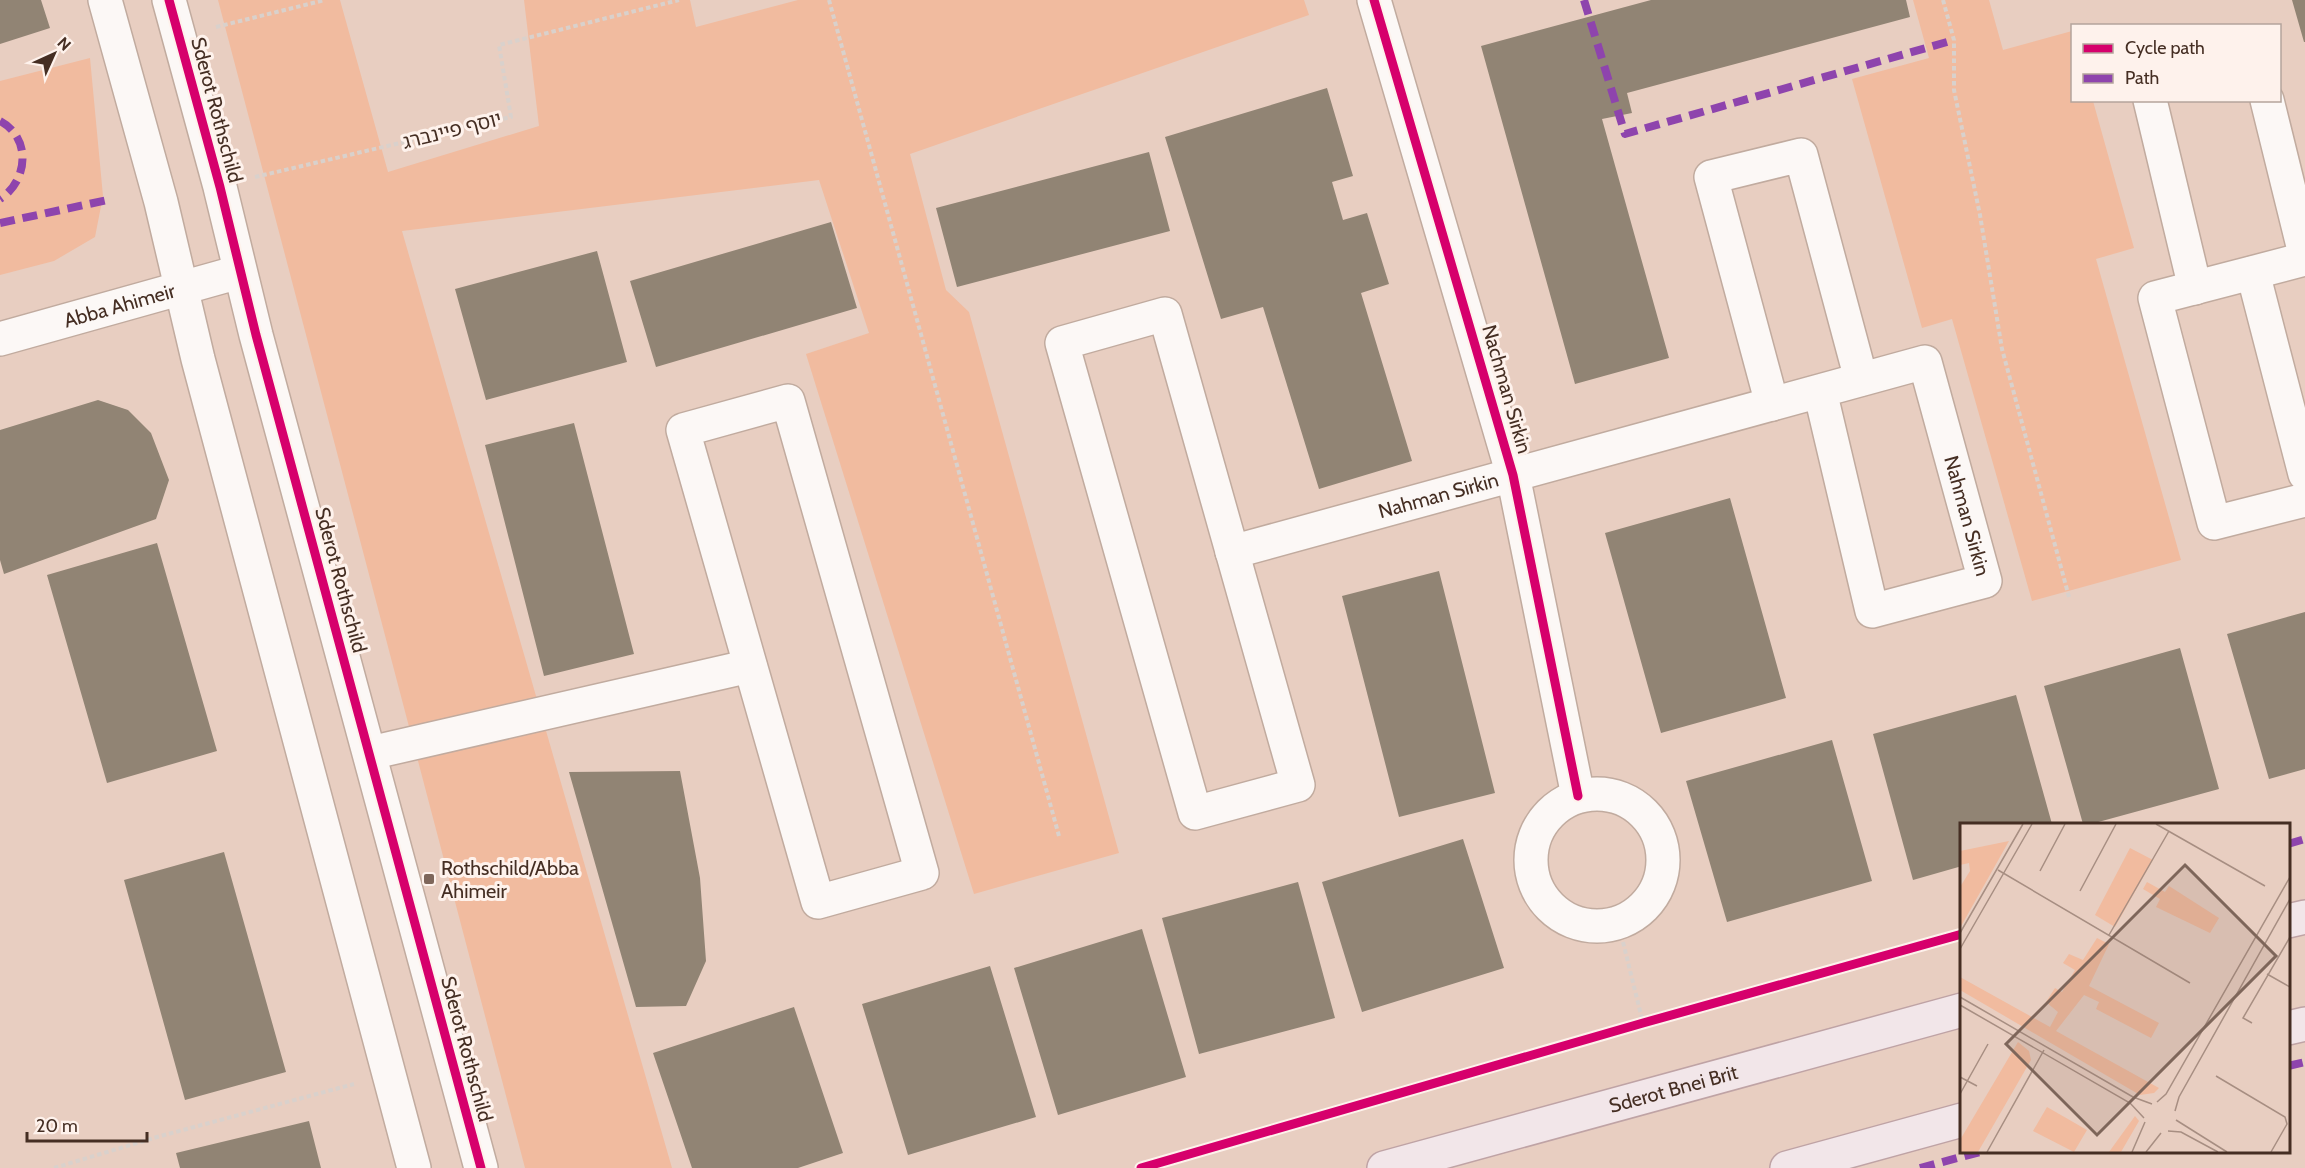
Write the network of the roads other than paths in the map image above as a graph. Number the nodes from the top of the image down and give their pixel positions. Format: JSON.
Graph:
{"nodes":[{"id":1,"x":105,"y":0,"type":"edge"},
{"id":2,"x":170,"y":0,"type":"edge"},
{"id":3,"x":1374,"y":0,"type":"edge"},
{"id":4,"x":2150,"y":102,"type":"edge"},
{"id":5,"x":2267,"y":102,"type":"edge"},
{"id":6,"x":2305,"y":254,"type":"edge"},
{"id":7,"x":2305,"y":259,"type":"edge"},
{"id":8,"x":239,"y":272,"type":"junction"},
{"id":9,"x":2253,"y":273,"type":"junction"},
{"id":10,"x":181,"y":287,"type":"junction"},
{"id":11,"x":2195,"y":288,"type":"junction"},
{"id":12,"x":0,"y":339,"type":"edge"},
{"id":13,"x":1861,"y":379,"type":"junction"},
{"id":14,"x":1820,"y":391,"type":"junction"},
{"id":15,"x":1772,"y":404,"type":"junction"},
{"id":16,"x":2305,"y":474,"type":"edge"},
{"id":17,"x":1513,"y":475,"type":"junction"},
{"id":18,"x":2305,"y":500,"type":"edge"},
{"id":19,"x":1232,"y":552,"type":"junction"},
{"id":20,"x":750,"y":666,"type":"junction"},
{"id":21,"x":370,"y":753,"type":"junction"},
{"id":22,"x":1578,"y":796,"type":"junction"},
{"id":23,"x":2305,"y":917,"type":"edge"},
{"id":24,"x":2290,"y":921,"type":"edge"},
{"id":25,"x":1960,"y":1011,"type":"edge"},
{"id":26,"x":2305,"y":1024,"type":"edge"},
{"id":27,"x":2290,"y":1029,"type":"edge"},
{"id":28,"x":1960,"y":1120,"type":"edge"},
{"id":29,"x":414,"y":1168,"type":"edge"},
{"id":30,"x":481,"y":1168,"type":"edge"},
{"id":31,"x":1384,"y":1168,"type":"edge"},
{"id":32,"x":1787,"y":1168,"type":"edge"}],
"edges":[{"from":1,"to":10,"type":"street"},
{"from":2,"to":8,"type":"street","name":"Sderot Rothschild"},
{"from":3,"to":17,"type":"street","name":"Nachman Sirkin"},
{"from":4,"to":11,"type":"street"},
{"from":5,"to":6,"type":"street"},
{"from":7,"to":9,"type":"street"},
{"from":8,"to":10,"type":"street","name":"Abba Ahimeir"},
{"from":8,"to":21,"type":"street","name":"Sderot Rothschild"},
{"from":9,"to":11,"type":"street"},
{"from":9,"to":16,"type":"street"},
{"from":10,"to":12,"type":"street","name":"Abba Ahimeir"},
{"from":10,"to":29,"type":"street"},
{"from":11,"to":18,"type":"street"},
{"from":13,"to":14,"type":"street","name":"Nahman Sirkin"},
{"from":13,"to":14,"type":"street","name":"Nahman Sirkin"},
{"from":13,"to":15,"type":"street"},
{"from":14,"to":15,"type":"street","name":"Nahman Sirkin"},
{"from":15,"to":17,"type":"street","name":"Nahman Sirkin"},
{"from":17,"to":19,"type":"street","name":"Nahman Sirkin"},
{"from":17,"to":22,"type":"street","name":"Nachman Sirkin"},
{"from":19,"to":19,"type":"street"},
{"from":20,"to":20,"type":"street"},
{"from":20,"to":21,"type":"street"},
{"from":21,"to":30,"type":"street","name":"Sderot Rothschild"},
{"from":22,"to":22,"type":"street"},
{"from":23,"to":24,"type":"main road"},
{"from":25,"to":31,"type":"main road","name":"Sderot Bnei Brit"},
{"from":26,"to":27,"type":"main road"},
{"from":28,"to":32,"type":"main road"}]}
